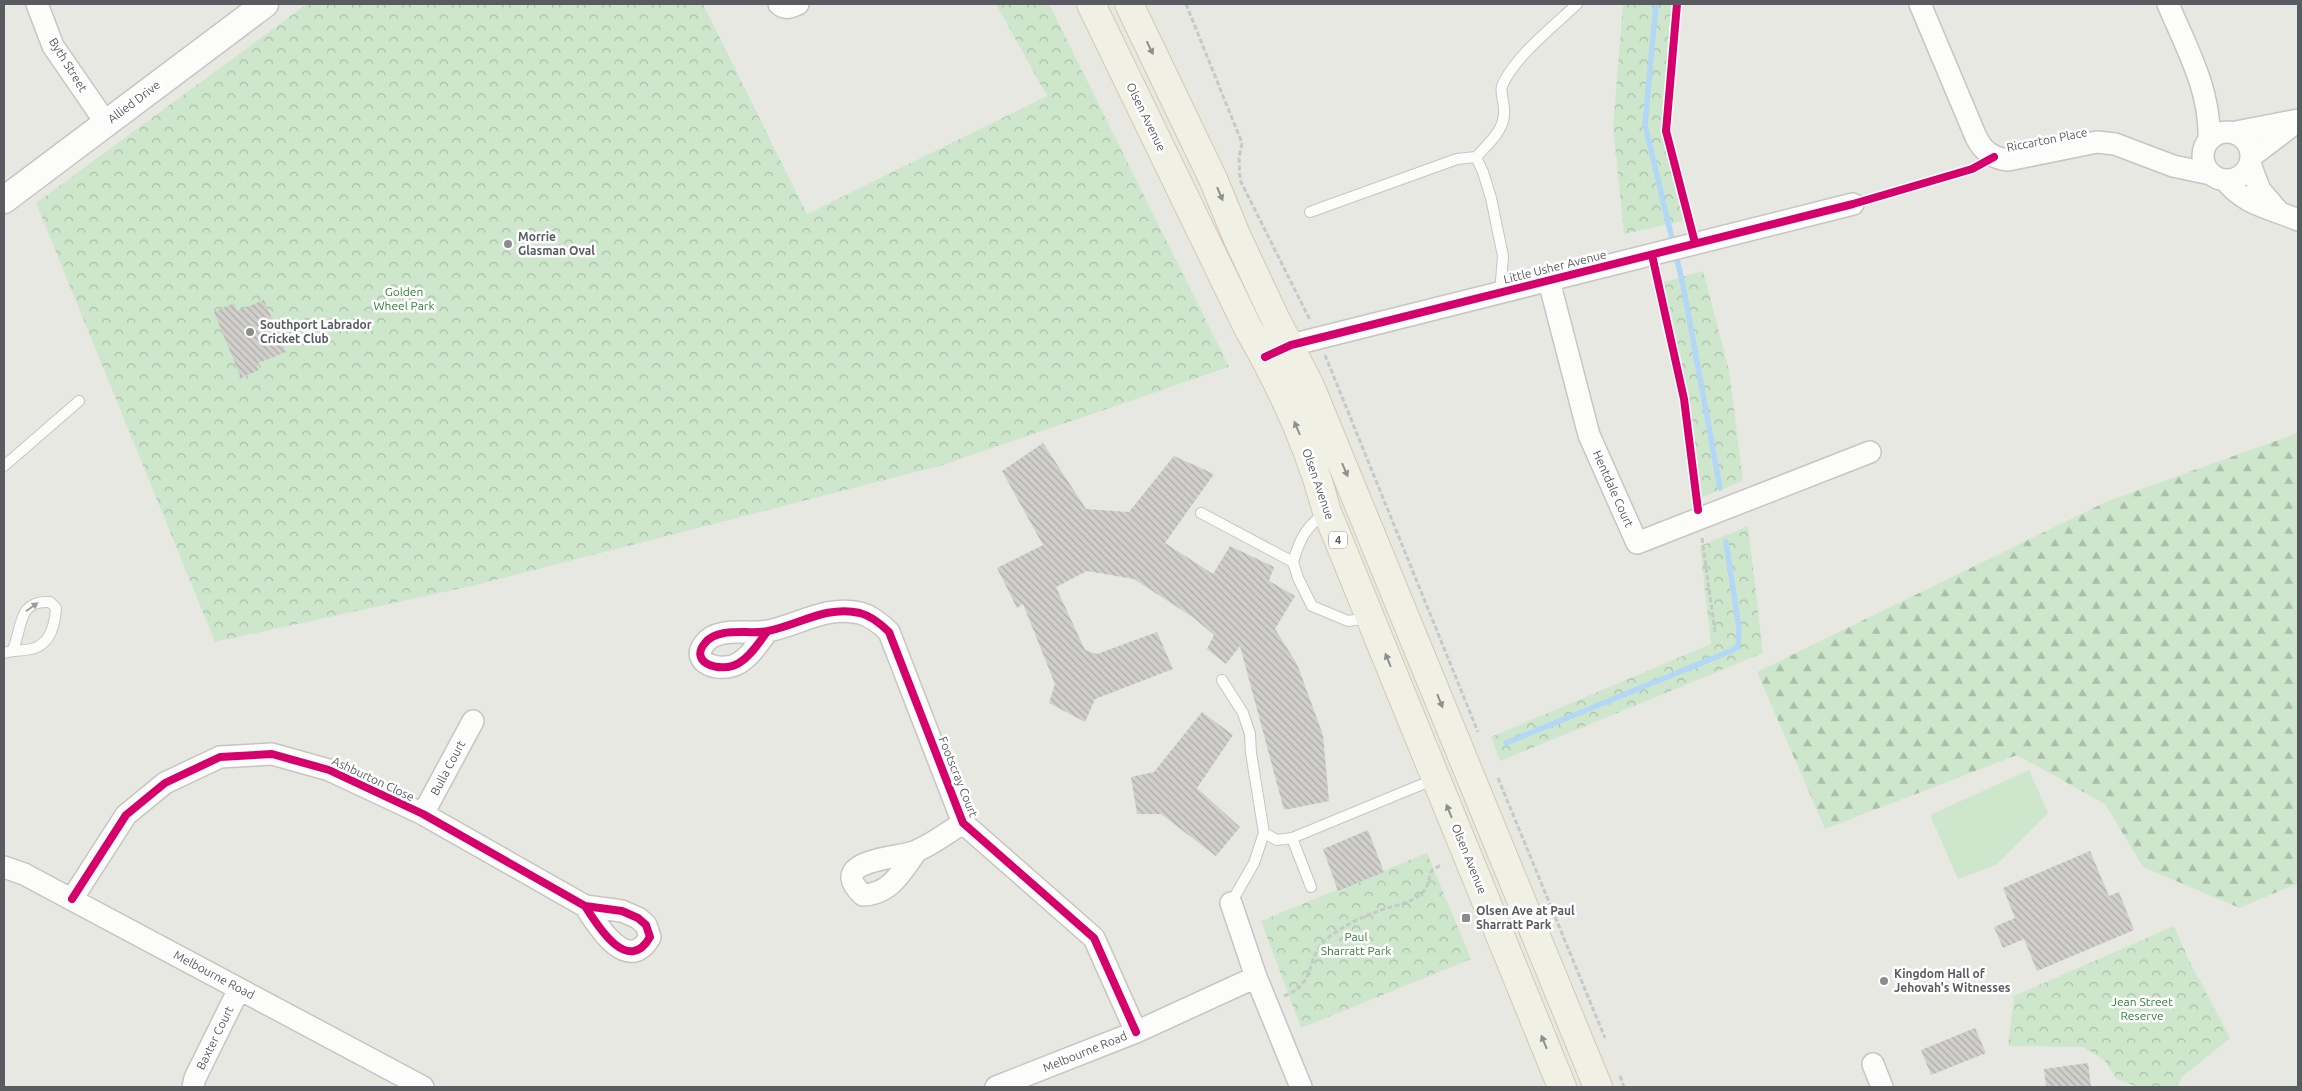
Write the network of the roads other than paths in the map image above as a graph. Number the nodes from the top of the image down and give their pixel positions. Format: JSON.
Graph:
{"nodes":[{"id":1,"x":37,"y":4,"type":"edge"},
{"id":2,"x":265,"y":4,"type":"edge"},
{"id":3,"x":779,"y":4,"type":"edge"},
{"id":4,"x":798,"y":4,"type":"edge"},
{"id":5,"x":1091,"y":4,"type":"edge"},
{"id":6,"x":1129,"y":4,"type":"edge"},
{"id":7,"x":1577,"y":4,"type":"edge"},
{"id":8,"x":1920,"y":4,"type":"edge"},
{"id":9,"x":2168,"y":4,"type":"edge"},
{"id":10,"x":2203,"y":87,"type":"junction"},
{"id":11,"x":2298,"y":120,"type":"edge"},
{"id":12,"x":106,"y":123,"type":"junction"},
{"id":13,"x":2233,"y":132,"type":"junction"},
{"id":14,"x":2207,"y":142,"type":"junction"},
{"id":15,"x":1476,"y":157,"type":"junction"},
{"id":16,"x":2153,"y":159,"type":"junction"},
{"id":17,"x":2251,"y":160,"type":"junction"},
{"id":18,"x":2218,"y":177,"type":"junction"},
{"id":19,"x":4,"y":200,"type":"edge"},
{"id":20,"x":1852,"y":204,"type":"dead end"},
{"id":21,"x":2278,"y":211,"type":"junction"},
{"id":22,"x":1310,"y":212,"type":"dead end"},
{"id":23,"x":2298,"y":220,"type":"edge"},
{"id":24,"x":1549,"y":281,"type":"junction"},
{"id":25,"x":1500,"y":293,"type":"junction"},
{"id":26,"x":1291,"y":345,"type":"junction"},
{"id":27,"x":1265,"y":357,"type":"junction"},
{"id":28,"x":79,"y":401,"type":"dead end"},
{"id":29,"x":1870,"y":452,"type":"dead end"},
{"id":30,"x":4,"y":466,"type":"edge"},
{"id":31,"x":1201,"y":512,"type":"dead end"},
{"id":32,"x":1327,"y":512,"type":"junction"},
{"id":33,"x":1293,"y":562,"type":"junction"},
{"id":34,"x":1370,"y":618,"type":"junction"},
{"id":35,"x":767,"y":632,"type":"dead end"},
{"id":36,"x":9,"y":651,"type":"edge"},
{"id":37,"x":1222,"y":680,"type":"dead end"},
{"id":38,"x":473,"y":721,"type":"dead end"},
{"id":39,"x":1436,"y":778,"type":"junction"},
{"id":40,"x":423,"y":814,"type":"junction"},
{"id":41,"x":963,"y":823,"type":"junction"},
{"id":42,"x":1264,"y":833,"type":"junction"},
{"id":43,"x":1292,"y":838,"type":"junction"},
{"id":44,"x":916,"y":852,"type":"dead end"},
{"id":45,"x":4,"y":867,"type":"edge"},
{"id":46,"x":1311,"y":887,"type":"dead end"},
{"id":47,"x":72,"y":899,"type":"junction"},
{"id":48,"x":1231,"y":903,"type":"joint"},
{"id":49,"x":585,"y":906,"type":"dead end"},
{"id":50,"x":1256,"y":977,"type":"junction"},
{"id":51,"x":239,"y":989,"type":"junction"},
{"id":52,"x":1136,"y":1032,"type":"junction"},
{"id":53,"x":1872,"y":1064,"type":"dead end"},
{"id":54,"x":1041,"y":1079,"type":"edge"},
{"id":55,"x":1608,"y":1079,"type":"edge"},
{"id":56,"x":193,"y":1087,"type":"edge"},
{"id":57,"x":423,"y":1087,"type":"edge"},
{"id":58,"x":996,"y":1087,"type":"edge"},
{"id":59,"x":1300,"y":1087,"type":"edge"},
{"id":60,"x":1562,"y":1087,"type":"edge"},
{"id":61,"x":1882,"y":1087,"type":"edge"}],
"edges":[{"from":1,"to":12,"type":"street","name":"Byth Street"},
{"from":2,"to":12,"type":"street","name":"Allied Drive"},
{"from":3,"to":4,"type":"street"},
{"from":5,"to":27,"type":"main road","name":"Olsen Avenue","number":"4"},
{"from":6,"to":26,"type":"main road","one_way":true},
{"from":7,"to":15,"type":"lane"},
{"from":8,"to":16,"type":"street","name":"Riccarton Place"},
{"from":9,"to":10,"type":"street"},
{"from":10,"to":13,"type":"street"},
{"from":10,"to":14,"type":"street"},
{"from":11,"to":13,"type":"street"},
{"from":11,"to":17,"type":"street"},
{"from":12,"to":19,"type":"street","name":"Allied Drive"},
{"from":13,"to":14,"type":"street"},
{"from":13,"to":17,"type":"street"},
{"from":14,"to":16,"type":"street","name":"Riccarton Place"},
{"from":14,"to":18,"type":"street"},
{"from":15,"to":22,"type":"lane"},
{"from":15,"to":25,"type":"lane"},
{"from":16,"to":18,"type":"street","name":"Riccarton Place"},
{"from":17,"to":18,"type":"street"},
{"from":17,"to":21,"type":"street"},
{"from":18,"to":21,"type":"street"},
{"from":20,"to":24,"type":"street","name":"Little Usher Avenue"},
{"from":21,"to":23,"type":"street"},
{"from":24,"to":25,"type":"street","name":"Little Usher Avenue"},
{"from":24,"to":29,"type":"street","name":"Hentdale Court"},
{"from":25,"to":26,"type":"street","name":"Little Usher Avenue"},
{"from":26,"to":27,"type":"street","name":"Little Usher Avenue"},
{"from":26,"to":55,"type":"main road","one_way":true},
{"from":32,"to":27,"type":"main road","name":"Olsen Avenue","number":"4","one_way":true},
{"from":28,"to":30,"type":"lane"},
{"from":31,"to":33,"type":"lane"},
{"from":32,"to":33,"type":"lane"},
{"from":32,"to":34,"type":"main road","name":"Olsen Avenue","number":"4"},
{"from":33,"to":34,"type":"lane"},
{"from":39,"to":34,"type":"main road","name":"Olsen Avenue","number":"4","one_way":true},
{"from":35,"to":41,"type":"street","name":"Footscray Court"},
{"from":36,"to":36,"type":"lane","one_way":true},
{"from":37,"to":42,"type":"lane"},
{"from":38,"to":40,"type":"street","name":"Bulla Court"},
{"from":39,"to":43,"type":"lane"},
{"from":60,"to":39,"type":"main road","name":"Olsen Avenue","number":"4","one_way":true},
{"from":40,"to":47,"type":"street","name":"Ashburton Close"},
{"from":40,"to":49,"type":"street","name":"Ashburton Close"},
{"from":41,"to":44,"type":"street"},
{"from":41,"to":52,"type":"street","name":"Footscray Court"},
{"from":42,"to":43,"type":"lane"},
{"from":42,"to":48,"type":"lane"},
{"from":43,"to":46,"type":"lane"},
{"from":45,"to":47,"type":"street","name":"Melbourne Road"},
{"from":47,"to":51,"type":"street","name":"Melbourne Road"},
{"from":48,"to":50,"type":"street"},
{"from":50,"to":52,"type":"street","name":"Melbourne Road"},
{"from":50,"to":59,"type":"street"},
{"from":51,"to":56,"type":"street","name":"Baxter Court"},
{"from":51,"to":57,"type":"street","name":"Melbourne Road"},
{"from":52,"to":54,"type":"street","name":"Melbourne Road"},
{"from":53,"to":61,"type":"street"},
{"from":54,"to":58,"type":"street","name":"Melbourne Road"}]}
